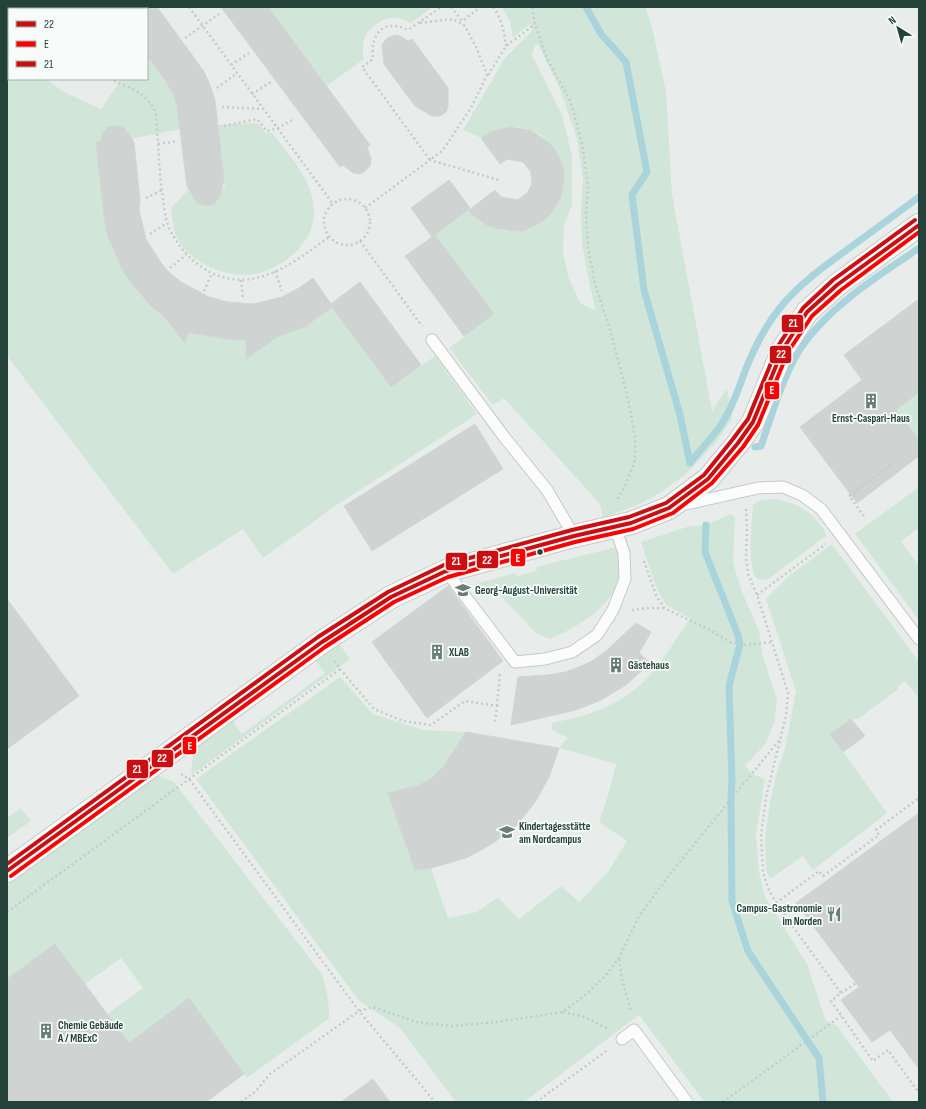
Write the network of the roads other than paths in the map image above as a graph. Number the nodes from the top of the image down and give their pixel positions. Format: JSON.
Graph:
{"nodes":[{"id":1,"x":919,"y":225,"type":"edge"},
{"id":2,"x":432,"y":340,"type":"road end"},
{"id":3,"x":670,"y":508,"type":"junction"},
{"id":4,"x":608,"y":529,"type":"junction"},
{"id":5,"x":574,"y":536,"type":"junction"},
{"id":6,"x":446,"y":571,"type":"junction"},
{"id":7,"x":919,"y":638,"type":"edge"},
{"id":8,"x":7,"y":870,"type":"edge"},
{"id":9,"x":622,"y":1039,"type":"road end"},
{"id":10,"x":687,"y":1102,"type":"edge"}],
"edges":[{"from":1,"to":3,"type":"street"},
{"from":2,"to":5,"type":"lane"},
{"from":3,"to":4,"type":"street"},
{"from":3,"to":7,"type":"lane"},
{"from":4,"to":5,"type":"street"},
{"from":4,"to":6,"type":"lane"},
{"from":5,"to":6,"type":"street"},
{"from":6,"to":8,"type":"street"},
{"from":9,"to":10,"type":"lane"}]}
